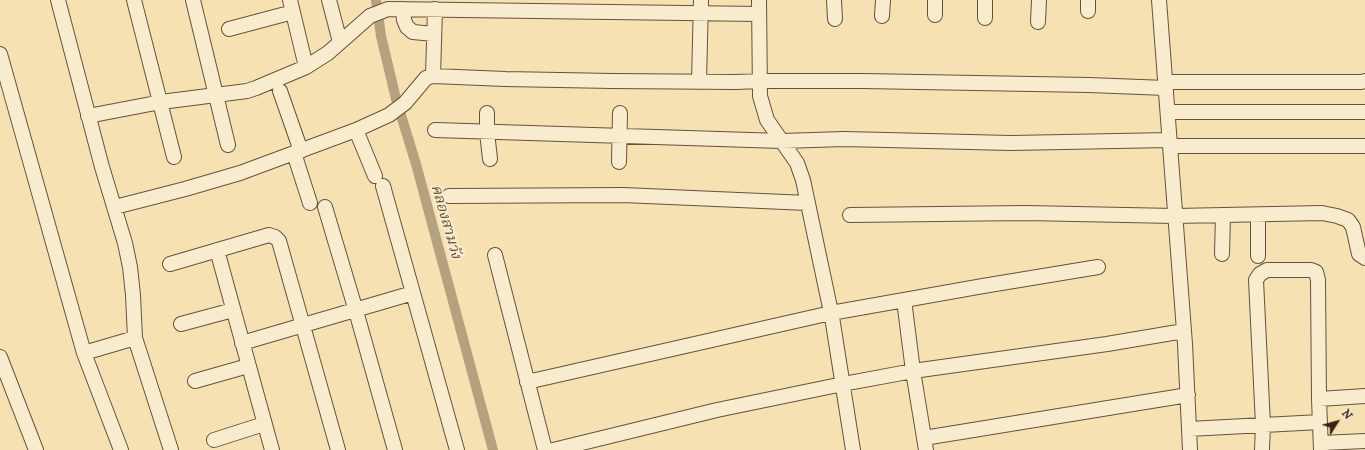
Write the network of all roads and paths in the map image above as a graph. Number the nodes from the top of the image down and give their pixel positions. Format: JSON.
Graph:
{"nodes":[{"id":1,"x":58,"y":0,"type":"edge"},
{"id":2,"x":134,"y":0,"type":"edge"},
{"id":3,"x":192,"y":0,"type":"edge"},
{"id":4,"x":329,"y":0,"type":"edge"},
{"id":5,"x":834,"y":0,"type":"edge"},
{"id":6,"x":883,"y":0,"type":"edge"},
{"id":7,"x":935,"y":0,"type":"edge"},
{"id":8,"x":985,"y":0,"type":"edge"},
{"id":9,"x":1039,"y":0,"type":"edge"},
{"id":10,"x":1159,"y":0,"type":"edge"},
{"id":11,"x":482,"y":5,"type":"edge"},
{"id":12,"x":535,"y":5,"type":"edge"},
{"id":13,"x":291,"y":6,"type":"edge"},
{"id":14,"x":428,"y":6,"type":"edge"},
{"id":15,"x":588,"y":6,"type":"edge"},
{"id":16,"x":645,"y":6,"type":"edge"},
{"id":17,"x":701,"y":6,"type":"edge"},
{"id":18,"x":759,"y":7,"type":"edge"},
{"id":19,"x":403,"y":9,"type":"junction"},
{"id":20,"x":935,"y":15,"type":"dead end"},
{"id":21,"x":882,"y":16,"type":"dead end"},
{"id":22,"x":985,"y":18,"type":"dead end"},
{"id":23,"x":835,"y":19,"type":"dead end"},
{"id":24,"x":1038,"y":22,"type":"dead end"},
{"id":25,"x":229,"y":29,"type":"dead end"},
{"id":26,"x":434,"y":34,"type":"junction"},
{"id":27,"x":340,"y":42,"type":"junction"},
{"id":28,"x":0,"y":54,"type":"edge"},
{"id":29,"x":306,"y":67,"type":"junction"},
{"id":30,"x":433,"y":76,"type":"junction"},
{"id":31,"x":1365,"y":80,"type":"edge"},
{"id":32,"x":760,"y":81,"type":"junction"},
{"id":33,"x":699,"y":82,"type":"junction"},
{"id":34,"x":1166,"y":85,"type":"junction"},
{"id":35,"x":280,"y":91,"type":"dead end"},
{"id":36,"x":216,"y":95,"type":"junction"},
{"id":37,"x":161,"y":102,"type":"junction"},
{"id":38,"x":1168,"y":112,"type":"junction"},
{"id":39,"x":1365,"y":112,"type":"edge"},
{"id":40,"x":487,"y":113,"type":"dead end"},
{"id":41,"x":620,"y":113,"type":"dead end"},
{"id":42,"x":88,"y":116,"type":"junction"},
{"id":43,"x":356,"y":130,"type":"junction"},
{"id":44,"x":435,"y":130,"type":"dead end"},
{"id":45,"x":487,"y":132,"type":"junction"},
{"id":46,"x":619,"y":137,"type":"junction"},
{"id":47,"x":782,"y":141,"type":"junction"},
{"id":48,"x":1170,"y":143,"type":"junction"},
{"id":49,"x":228,"y":146,"type":"dead end"},
{"id":50,"x":1365,"y":146,"type":"edge"},
{"id":51,"x":297,"y":152,"type":"junction"},
{"id":52,"x":174,"y":157,"type":"dead end"},
{"id":53,"x":490,"y":159,"type":"dead end"},
{"id":54,"x":619,"y":162,"type":"dead end"},
{"id":55,"x":449,"y":196,"type":"dead end"},
{"id":56,"x":310,"y":203,"type":"dead end"},
{"id":57,"x":808,"y":203,"type":"junction"},
{"id":58,"x":115,"y":207,"type":"junction"},
{"id":59,"x":325,"y":207,"type":"dead end"},
{"id":60,"x":850,"y":215,"type":"dead end"},
{"id":61,"x":1223,"y":215,"type":"junction"},
{"id":62,"x":1258,"y":215,"type":"junction"},
{"id":63,"x":1175,"y":216,"type":"junction"},
{"id":64,"x":217,"y":250,"type":"junction"},
{"id":65,"x":495,"y":254,"type":"dead end"},
{"id":66,"x":1222,"y":254,"type":"dead end"},
{"id":67,"x":1258,"y":256,"type":"dead end"},
{"id":68,"x":1365,"y":258,"type":"edge"},
{"id":69,"x":170,"y":264,"type":"dead end"},
{"id":70,"x":1098,"y":267,"type":"dead end"},
{"id":71,"x":413,"y":293,"type":"junction"},
{"id":72,"x":904,"y":300,"type":"junction"},
{"id":73,"x":233,"y":310,"type":"junction"},
{"id":74,"x":356,"y":311,"type":"junction"},
{"id":75,"x":831,"y":313,"type":"junction"},
{"id":76,"x":181,"y":324,"type":"dead end"},
{"id":77,"x":303,"y":326,"type":"junction"},
{"id":78,"x":1184,"y":331,"type":"junction"},
{"id":79,"x":135,"y":338,"type":"junction"},
{"id":80,"x":242,"y":343,"type":"junction"},
{"id":81,"x":84,"y":353,"type":"junction"},
{"id":82,"x":0,"y":357,"type":"edge"},
{"id":83,"x":248,"y":366,"type":"junction"},
{"id":84,"x":913,"y":371,"type":"junction"},
{"id":85,"x":195,"y":381,"type":"dead end"},
{"id":86,"x":527,"y":382,"type":"junction"},
{"id":87,"x":843,"y":384,"type":"junction"},
{"id":88,"x":1188,"y":395,"type":"junction"},
{"id":89,"x":1365,"y":396,"type":"edge"},
{"id":90,"x":1319,"y":399,"type":"junction"},
{"id":91,"x":1320,"y":422,"type":"junction"},
{"id":92,"x":264,"y":424,"type":"junction"},
{"id":93,"x":1263,"y":425,"type":"junction"},
{"id":94,"x":1189,"y":429,"type":"junction"},
{"id":95,"x":214,"y":440,"type":"dead end"},
{"id":96,"x":1365,"y":441,"type":"edge"},
{"id":97,"x":925,"y":444,"type":"edge"},
{"id":98,"x":1321,"y":447,"type":"edge"},
{"id":99,"x":36,"y":450,"type":"edge"},
{"id":100,"x":121,"y":450,"type":"edge"},
{"id":101,"x":171,"y":450,"type":"edge"},
{"id":102,"x":272,"y":450,"type":"edge"},
{"id":103,"x":338,"y":450,"type":"edge"},
{"id":104,"x":395,"y":450,"type":"edge"},
{"id":105,"x":457,"y":450,"type":"edge"},
{"id":106,"x":545,"y":450,"type":"edge"},
{"id":107,"x":553,"y":450,"type":"edge"},
{"id":108,"x":854,"y":450,"type":"edge"},
{"id":109,"x":1190,"y":450,"type":"edge"},
{"id":110,"x":1262,"y":450,"type":"edge"}],
"edges":[{"from":1,"to":42,"type":"street"},
{"from":2,"to":37,"type":"street"},
{"from":3,"to":36,"type":"street"},
{"from":4,"to":27,"type":"street"},
{"from":5,"to":23,"type":"street"},
{"from":6,"to":21,"type":"street"},
{"from":7,"to":20,"type":"street"},
{"from":8,"to":22,"type":"street"},
{"from":9,"to":24,"type":"street"},
{"from":10,"to":34,"type":"street"},
{"from":11,"to":12,"type":"street"},
{"from":11,"to":14,"type":"street"},
{"from":12,"to":15,"type":"street"},
{"from":13,"to":25,"type":"street"},
{"from":13,"to":29,"type":"street"},
{"from":14,"to":19,"type":"street"},
{"from":14,"to":26,"type":"street"},
{"from":15,"to":16,"type":"street"},
{"from":16,"to":17,"type":"street"},
{"from":17,"to":18,"type":"street"},
{"from":17,"to":33,"type":"street"},
{"from":18,"to":32,"type":"street"},
{"from":19,"to":26,"type":"street"},
{"from":19,"to":27,"type":"street"},
{"from":26,"to":30,"type":"street"},
{"from":27,"to":29,"type":"street"},
{"from":28,"to":81,"type":"street"},
{"from":29,"to":36,"type":"street"},
{"from":30,"to":33,"type":"street"},
{"from":30,"to":43,"type":"street"},
{"from":31,"to":34,"type":"street"},
{"from":32,"to":33,"type":"street"},
{"from":32,"to":34,"type":"street"},
{"from":32,"to":47,"type":"street"},
{"from":34,"to":38,"type":"street"},
{"from":35,"to":51,"type":"street"},
{"from":36,"to":37,"type":"street"},
{"from":36,"to":49,"type":"street"},
{"from":37,"to":42,"type":"street"},
{"from":37,"to":52,"type":"street"},
{"from":38,"to":39,"type":"street"},
{"from":38,"to":48,"type":"street"},
{"from":40,"to":45,"type":"street"},
{"from":41,"to":46,"type":"street"},
{"from":42,"to":58,"type":"street"},
{"from":43,"to":51,"type":"street"},
{"from":43,"to":71,"type":"street"},
{"from":44,"to":45,"type":"street"},
{"from":45,"to":46,"type":"street"},
{"from":45,"to":53,"type":"street"},
{"from":46,"to":47,"type":"street"},
{"from":46,"to":54,"type":"street"},
{"from":47,"to":48,"type":"street"},
{"from":47,"to":57,"type":"street"},
{"from":48,"to":50,"type":"street"},
{"from":48,"to":63,"type":"street"},
{"from":51,"to":56,"type":"street"},
{"from":51,"to":58,"type":"street"},
{"from":55,"to":57,"type":"street"},
{"from":57,"to":75,"type":"street"},
{"from":58,"to":79,"type":"street"},
{"from":59,"to":74,"type":"street"},
{"from":60,"to":63,"type":"street"},
{"from":61,"to":62,"type":"street"},
{"from":61,"to":63,"type":"street"},
{"from":61,"to":66,"type":"street"},
{"from":62,"to":67,"type":"street"},
{"from":62,"to":68,"type":"street"},
{"from":63,"to":78,"type":"street"},
{"from":64,"to":69,"type":"street"},
{"from":64,"to":73,"type":"street"},
{"from":64,"to":77,"type":"street"},
{"from":65,"to":86,"type":"street"},
{"from":70,"to":72,"type":"street"},
{"from":71,"to":74,"type":"street"},
{"from":71,"to":105,"type":"street"},
{"from":72,"to":75,"type":"street"},
{"from":72,"to":84,"type":"street"},
{"from":73,"to":76,"type":"street"},
{"from":73,"to":80,"type":"street"},
{"from":74,"to":77,"type":"street"},
{"from":74,"to":104,"type":"street"},
{"from":75,"to":86,"type":"street"},
{"from":75,"to":87,"type":"street"},
{"from":77,"to":80,"type":"street"},
{"from":77,"to":103,"type":"street"},
{"from":78,"to":84,"type":"street"},
{"from":78,"to":88,"type":"street"},
{"from":79,"to":81,"type":"street"},
{"from":79,"to":101,"type":"street"},
{"from":80,"to":83,"type":"street"},
{"from":81,"to":100,"type":"street"},
{"from":82,"to":99,"type":"street"},
{"from":83,"to":85,"type":"street"},
{"from":83,"to":92,"type":"street"},
{"from":84,"to":87,"type":"street"},
{"from":84,"to":97,"type":"street"},
{"from":86,"to":106,"type":"street"},
{"from":87,"to":107,"type":"street"},
{"from":87,"to":108,"type":"street"},
{"from":88,"to":94,"type":"street"},
{"from":88,"to":97,"type":"street"},
{"from":89,"to":90,"type":"street"},
{"from":90,"to":91,"type":"street"},
{"from":90,"to":93,"type":"street"},
{"from":91,"to":93,"type":"street"},
{"from":91,"to":98,"type":"street"},
{"from":92,"to":95,"type":"street"},
{"from":92,"to":102,"type":"street"},
{"from":93,"to":94,"type":"street"},
{"from":93,"to":110,"type":"street"},
{"from":94,"to":109,"type":"street"},
{"from":96,"to":98,"type":"street"}]}
